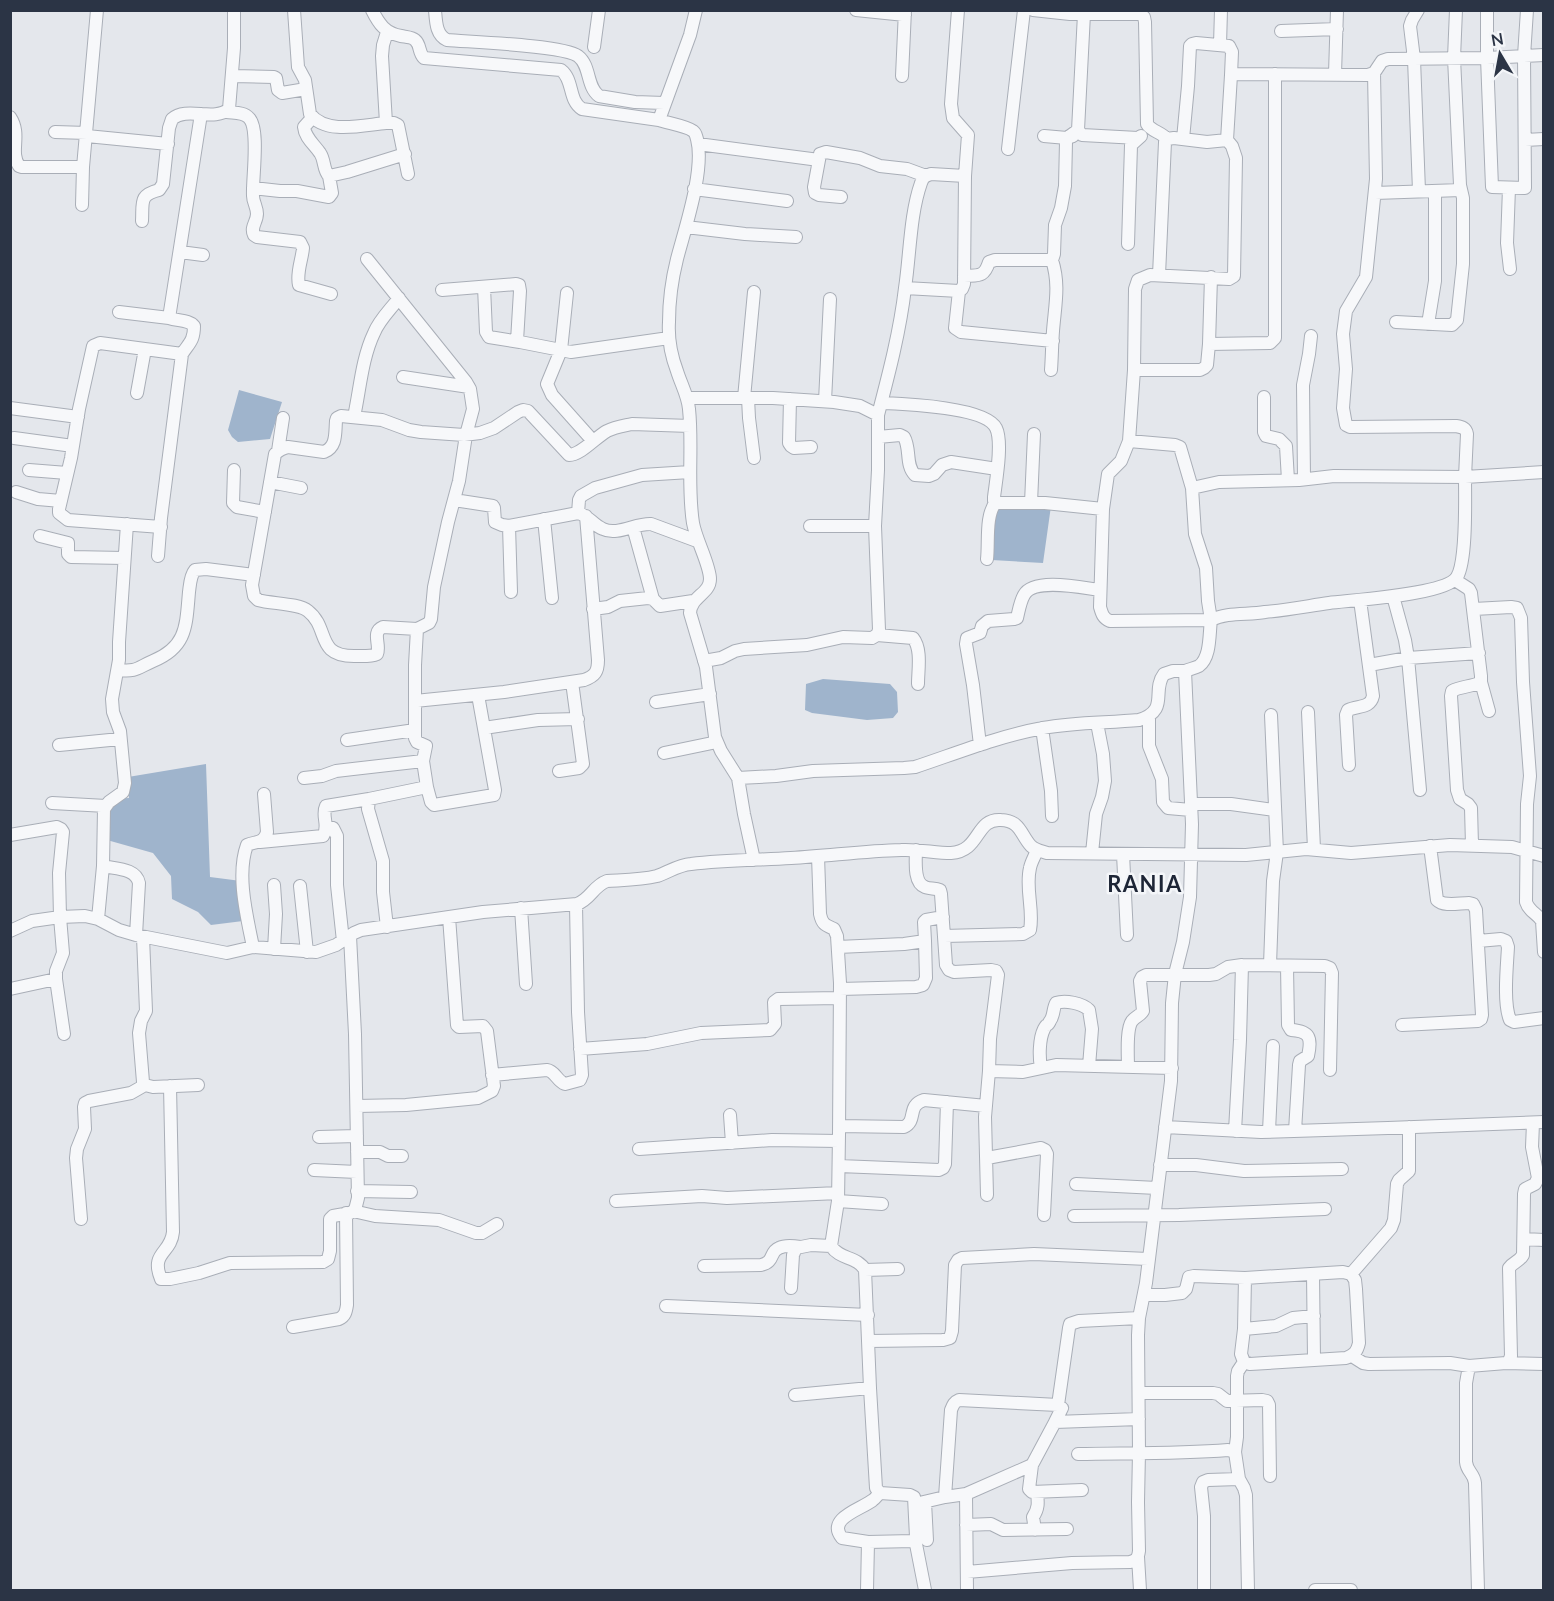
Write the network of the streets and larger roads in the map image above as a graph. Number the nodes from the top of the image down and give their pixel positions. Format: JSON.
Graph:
{"nodes":[{"id":1,"x":97,"y":10,"type":"edge"},
{"id":2,"x":234,"y":10,"type":"edge"},
{"id":3,"x":294,"y":10,"type":"edge"},
{"id":4,"x":372,"y":10,"type":"edge"},
{"id":5,"x":435,"y":10,"type":"edge"},
{"id":6,"x":599,"y":10,"type":"edge"},
{"id":7,"x":696,"y":10,"type":"edge"},
{"id":8,"x":856,"y":10,"type":"edge"},
{"id":9,"x":958,"y":10,"type":"edge"},
{"id":10,"x":1024,"y":10,"type":"edge"},
{"id":11,"x":1033,"y":10,"type":"edge"},
{"id":12,"x":1221,"y":10,"type":"edge"},
{"id":13,"x":1337,"y":10,"type":"edge"},
{"id":14,"x":1418,"y":10,"type":"edge"},
{"id":15,"x":1456,"y":10,"type":"edge"},
{"id":16,"x":1487,"y":10,"type":"edge"},
{"id":17,"x":1527,"y":10,"type":"edge"},
{"id":18,"x":1041,"y":11,"type":"edge"},
{"id":19,"x":905,"y":13,"type":"edge"},
{"id":20,"x":1084,"y":14,"type":"junction"},
{"id":21,"x":1336,"y":29,"type":"junction"},
{"id":22,"x":1281,"y":31,"type":"dead end"},
{"id":23,"x":387,"y":32,"type":"junction"},
{"id":24,"x":1220,"y":45,"type":"junction"},
{"id":25,"x":594,"y":47,"type":"dead end"},
{"id":26,"x":1544,"y":55,"type":"edge"},
{"id":27,"x":1524,"y":56,"type":"junction"},
{"id":28,"x":1454,"y":58,"type":"junction"},
{"id":29,"x":1487,"y":58,"type":"junction"},
{"id":30,"x":1414,"y":59,"type":"junction"},
{"id":31,"x":1374,"y":73,"type":"junction"},
{"id":32,"x":1275,"y":74,"type":"junction"},
{"id":33,"x":1335,"y":74,"type":"junction"},
{"id":34,"x":1231,"y":75,"type":"junction"},
{"id":35,"x":232,"y":76,"type":"junction"},
{"id":36,"x":902,"y":76,"type":"dead end"},
{"id":37,"x":306,"y":89,"type":"junction"},
{"id":38,"x":662,"y":111,"type":"junction"},
{"id":39,"x":227,"y":112,"type":"junction"},
{"id":40,"x":201,"y":114,"type":"junction"},
{"id":41,"x":10,"y":117,"type":"edge"},
{"id":42,"x":312,"y":118,"type":"junction"},
{"id":43,"x":386,"y":123,"type":"junction"},
{"id":44,"x":1150,"y":128,"type":"junction"},
{"id":45,"x":55,"y":132,"type":"dead end"},
{"id":46,"x":87,"y":134,"type":"junction"},
{"id":47,"x":1075,"y":134,"type":"junction"},
{"id":48,"x":1044,"y":136,"type":"dead end"},
{"id":49,"x":1138,"y":138,"type":"junction"},
{"id":50,"x":1167,"y":139,"type":"junction"},
{"id":51,"x":1183,"y":139,"type":"junction"},
{"id":52,"x":1544,"y":139,"type":"edge"},
{"id":53,"x":1227,"y":140,"type":"junction"},
{"id":54,"x":1525,"y":140,"type":"junction"},
{"id":55,"x":168,"y":144,"type":"junction"},
{"id":56,"x":708,"y":145,"type":"junction"},
{"id":57,"x":1008,"y":149,"type":"dead end"},
{"id":58,"x":405,"y":154,"type":"junction"},
{"id":59,"x":819,"y":160,"type":"junction"},
{"id":60,"x":83,"y":167,"type":"junction"},
{"id":61,"x":408,"y":174,"type":"dead end"},
{"id":62,"x":329,"y":176,"type":"junction"},
{"id":63,"x":926,"y":176,"type":"junction"},
{"id":64,"x":965,"y":176,"type":"junction"},
{"id":65,"x":253,"y":188,"type":"junction"},
{"id":66,"x":1509,"y":188,"type":"junction"},
{"id":67,"x":694,"y":189,"type":"junction"},
{"id":68,"x":1461,"y":190,"type":"junction"},
{"id":69,"x":1434,"y":191,"type":"junction"},
{"id":70,"x":1419,"y":192,"type":"junction"},
{"id":71,"x":1375,"y":193,"type":"junction"},
{"id":72,"x":841,"y":197,"type":"dead end"},
{"id":73,"x":787,"y":201,"type":"dead end"},
{"id":74,"x":82,"y":205,"type":"dead end"},
{"id":75,"x":142,"y":221,"type":"dead end"},
{"id":76,"x":697,"y":228,"type":"junction"},
{"id":77,"x":796,"y":237,"type":"dead end"},
{"id":78,"x":1128,"y":244,"type":"dead end"},
{"id":79,"x":180,"y":252,"type":"junction"},
{"id":80,"x":203,"y":255,"type":"dead end"},
{"id":81,"x":367,"y":260,"type":"dead end"},
{"id":82,"x":1052,"y":260,"type":"junction"},
{"id":83,"x":1510,"y":269,"type":"dead end"},
{"id":84,"x":1159,"y":275,"type":"junction"},
{"id":85,"x":964,"y":276,"type":"junction"},
{"id":86,"x":1211,"y":277,"type":"junction"},
{"id":87,"x":483,"y":287,"type":"junction"},
{"id":88,"x":905,"y":288,"type":"junction"},
{"id":89,"x":442,"y":290,"type":"dead end"},
{"id":90,"x":959,"y":291,"type":"junction"},
{"id":91,"x":754,"y":292,"type":"dead end"},
{"id":92,"x":567,"y":293,"type":"dead end"},
{"id":93,"x":331,"y":294,"type":"dead end"},
{"id":94,"x":399,"y":298,"type":"junction"},
{"id":95,"x":830,"y":298,"type":"dead end"},
{"id":96,"x":119,"y":312,"type":"dead end"},
{"id":97,"x":170,"y":318,"type":"junction"},
{"id":98,"x":1396,"y":322,"type":"dead end"},
{"id":99,"x":1428,"y":324,"type":"junction"},
{"id":100,"x":1311,"y":336,"type":"dead end"},
{"id":101,"x":669,"y":338,"type":"junction"},
{"id":102,"x":518,"y":341,"type":"junction"},
{"id":103,"x":1053,"y":341,"type":"junction"},
{"id":104,"x":1209,"y":344,"type":"junction"},
{"id":105,"x":145,"y":349,"type":"junction"},
{"id":106,"x":561,"y":350,"type":"junction"},
{"id":107,"x":182,"y":354,"type":"junction"},
{"id":108,"x":1051,"y":370,"type":"dead end"},
{"id":109,"x":1134,"y":370,"type":"junction"},
{"id":110,"x":403,"y":377,"type":"dead end"},
{"id":111,"x":469,"y":387,"type":"junction"},
{"id":112,"x":137,"y":393,"type":"dead end"},
{"id":113,"x":1264,"y":397,"type":"dead end"},
{"id":114,"x":687,"y":398,"type":"junction"},
{"id":115,"x":746,"y":398,"type":"junction"},
{"id":116,"x":790,"y":399,"type":"junction"},
{"id":117,"x":825,"y":401,"type":"junction"},
{"id":118,"x":10,"y":408,"type":"edge"},
{"id":119,"x":880,"y":409,"type":"junction"},
{"id":120,"x":78,"y":417,"type":"junction"},
{"id":121,"x":354,"y":417,"type":"junction"},
{"id":122,"x":283,"y":418,"type":"dead end"},
{"id":123,"x":690,"y":426,"type":"junction"},
{"id":124,"x":1034,"y":434,"type":"dead end"},
{"id":125,"x":466,"y":435,"type":"junction"},
{"id":126,"x":879,"y":437,"type":"junction"},
{"id":127,"x":14,"y":438,"type":"dead end"},
{"id":128,"x":593,"y":441,"type":"junction"},
{"id":129,"x":1129,"y":441,"type":"junction"},
{"id":130,"x":73,"y":446,"type":"junction"},
{"id":131,"x":811,"y":447,"type":"dead end"},
{"id":132,"x":278,"y":451,"type":"junction"},
{"id":133,"x":754,"y":459,"type":"dead end"},
{"id":134,"x":997,"y":469,"type":"junction"},
{"id":135,"x":29,"y":470,"type":"dead end"},
{"id":136,"x":234,"y":470,"type":"dead end"},
{"id":137,"x":690,"y":472,"type":"junction"},
{"id":138,"x":1544,"y":472,"type":"edge"},
{"id":139,"x":67,"y":474,"type":"junction"},
{"id":140,"x":1465,"y":477,"type":"junction"},
{"id":141,"x":1304,"y":479,"type":"junction"},
{"id":142,"x":1288,"y":480,"type":"junction"},
{"id":143,"x":270,"y":482,"type":"junction"},
{"id":144,"x":301,"y":488,"type":"dead end"},
{"id":145,"x":1192,"y":488,"type":"junction"},
{"id":146,"x":16,"y":492,"type":"dead end"},
{"id":147,"x":454,"y":500,"type":"junction"},
{"id":148,"x":61,"y":501,"type":"junction"},
{"id":149,"x":996,"y":502,"type":"junction"},
{"id":150,"x":1031,"y":503,"type":"junction"},
{"id":151,"x":1103,"y":509,"type":"junction"},
{"id":152,"x":265,"y":512,"type":"junction"},
{"id":153,"x":582,"y":514,"type":"junction"},
{"id":154,"x":544,"y":519,"type":"junction"},
{"id":155,"x":127,"y":524,"type":"junction"},
{"id":156,"x":509,"y":526,"type":"junction"},
{"id":157,"x":810,"y":526,"type":"dead end"},
{"id":158,"x":875,"y":526,"type":"junction"},
{"id":159,"x":161,"y":527,"type":"junction"},
{"id":160,"x":633,"y":527,"type":"junction"},
{"id":161,"x":40,"y":536,"type":"dead end"},
{"id":162,"x":697,"y":541,"type":"junction"},
{"id":163,"x":158,"y":556,"type":"dead end"},
{"id":164,"x":124,"y":558,"type":"junction"},
{"id":165,"x":987,"y":559,"type":"dead end"},
{"id":166,"x":254,"y":575,"type":"junction"},
{"id":167,"x":1455,"y":580,"type":"junction"},
{"id":168,"x":1100,"y":590,"type":"junction"},
{"id":169,"x":511,"y":592,"type":"dead end"},
{"id":170,"x":1393,"y":596,"type":"junction"},
{"id":171,"x":552,"y":598,"type":"dead end"},
{"id":172,"x":653,"y":599,"type":"junction"},
{"id":173,"x":1360,"y":600,"type":"junction"},
{"id":174,"x":693,"y":601,"type":"junction"},
{"id":175,"x":593,"y":609,"type":"junction"},
{"id":176,"x":1474,"y":609,"type":"junction"},
{"id":177,"x":1211,"y":620,"type":"junction"},
{"id":178,"x":417,"y":629,"type":"junction"},
{"id":179,"x":877,"y":635,"type":"junction"},
{"id":180,"x":1479,"y":653,"type":"junction"},
{"id":181,"x":1408,"y":658,"type":"junction"},
{"id":182,"x":713,"y":659,"type":"junction"},
{"id":183,"x":1369,"y":665,"type":"junction"},
{"id":184,"x":118,"y":670,"type":"junction"},
{"id":185,"x":1185,"y":671,"type":"junction"},
{"id":186,"x":572,"y":682,"type":"junction"},
{"id":187,"x":1481,"y":682,"type":"junction"},
{"id":188,"x":918,"y":684,"type":"dead end"},
{"id":189,"x":710,"y":694,"type":"junction"},
{"id":190,"x":478,"y":695,"type":"junction"},
{"id":191,"x":415,"y":701,"type":"junction"},
{"id":192,"x":656,"y":702,"type":"dead end"},
{"id":193,"x":1489,"y":711,"type":"dead end"},
{"id":194,"x":1308,"y":712,"type":"dead end"},
{"id":195,"x":1271,"y":715,"type":"dead end"},
{"id":196,"x":1149,"y":717,"type":"junction"},
{"id":197,"x":578,"y":719,"type":"junction"},
{"id":198,"x":1097,"y":723,"type":"junction"},
{"id":199,"x":484,"y":728,"type":"junction"},
{"id":200,"x":1042,"y":728,"type":"junction"},
{"id":201,"x":415,"y":730,"type":"junction"},
{"id":202,"x":120,"y":739,"type":"junction"},
{"id":203,"x":347,"y":740,"type":"dead end"},
{"id":204,"x":717,"y":742,"type":"junction"},
{"id":205,"x":59,"y":745,"type":"dead end"},
{"id":206,"x":980,"y":745,"type":"junction"},
{"id":207,"x":664,"y":753,"type":"dead end"},
{"id":208,"x":423,"y":761,"type":"junction"},
{"id":209,"x":1349,"y":765,"type":"dead end"},
{"id":210,"x":559,"y":771,"type":"dead end"},
{"id":211,"x":304,"y":778,"type":"dead end"},
{"id":212,"x":738,"y":778,"type":"junction"},
{"id":213,"x":427,"y":786,"type":"junction"},
{"id":214,"x":1420,"y":790,"type":"dead end"},
{"id":215,"x":264,"y":794,"type":"dead end"},
{"id":216,"x":369,"y":799,"type":"junction"},
{"id":217,"x":52,"y":803,"type":"dead end"},
{"id":218,"x":106,"y":806,"type":"junction"},
{"id":219,"x":1191,"y":807,"type":"junction"},
{"id":220,"x":1274,"y":810,"type":"junction"},
{"id":221,"x":1052,"y":816,"type":"dead end"},
{"id":222,"x":326,"y":826,"type":"junction"},
{"id":223,"x":10,"y":835,"type":"edge"},
{"id":224,"x":260,"y":842,"type":"junction"},
{"id":225,"x":1314,"y":842,"type":"junction"},
{"id":226,"x":1472,"y":845,"type":"junction"},
{"id":227,"x":1430,"y":846,"type":"junction"},
{"id":228,"x":1277,"y":847,"type":"junction"},
{"id":229,"x":916,"y":850,"type":"junction"},
{"id":230,"x":1037,"y":850,"type":"junction"},
{"id":231,"x":1527,"y":851,"type":"junction"},
{"id":232,"x":752,"y":852,"type":"junction"},
{"id":233,"x":1092,"y":853,"type":"junction"},
{"id":234,"x":1123,"y":854,"type":"junction"},
{"id":235,"x":1191,"y":855,"type":"junction"},
{"id":236,"x":824,"y":856,"type":"junction"},
{"id":237,"x":1544,"y":856,"type":"edge"},
{"id":238,"x":103,"y":866,"type":"junction"},
{"id":239,"x":274,"y":885,"type":"dead end"},
{"id":240,"x":300,"y":886,"type":"dead end"},
{"id":241,"x":576,"y":905,"type":"junction"},
{"id":242,"x":521,"y":908,"type":"junction"},
{"id":243,"x":60,"y":917,"type":"junction"},
{"id":244,"x":449,"y":917,"type":"junction"},
{"id":245,"x":943,"y":917,"type":"junction"},
{"id":246,"x":98,"y":919,"type":"junction"},
{"id":247,"x":387,"y":927,"type":"junction"},
{"id":248,"x":10,"y":931,"type":"edge"},
{"id":249,"x":1127,"y":935,"type":"dead end"},
{"id":250,"x":139,"y":936,"type":"junction"},
{"id":251,"x":944,"y":936,"type":"junction"},
{"id":252,"x":346,"y":939,"type":"junction"},
{"id":253,"x":925,"y":941,"type":"junction"},
{"id":254,"x":1478,"y":941,"type":"junction"},
{"id":255,"x":253,"y":947,"type":"junction"},
{"id":256,"x":841,"y":947,"type":"junction"},
{"id":257,"x":274,"y":949,"type":"junction"},
{"id":258,"x":1543,"y":950,"type":"edge"},
{"id":259,"x":306,"y":952,"type":"junction"},
{"id":260,"x":1242,"y":965,"type":"junction"},
{"id":261,"x":1270,"y":965,"type":"junction"},
{"id":262,"x":1287,"y":966,"type":"junction"},
{"id":263,"x":1175,"y":974,"type":"junction"},
{"id":264,"x":56,"y":980,"type":"junction"},
{"id":265,"x":526,"y":984,"type":"dead end"},
{"id":266,"x":10,"y":989,"type":"edge"},
{"id":267,"x":840,"y":994,"type":"junction"},
{"id":268,"x":1544,"y":1018,"type":"edge"},
{"id":269,"x":1402,"y":1025,"type":"dead end"},
{"id":270,"x":64,"y":1034,"type":"dead end"},
{"id":271,"x":1273,"y":1046,"type":"dead end"},
{"id":272,"x":580,"y":1049,"type":"junction"},
{"id":273,"x":1089,"y":1066,"type":"junction"},
{"id":274,"x":1128,"y":1067,"type":"junction"},
{"id":275,"x":1041,"y":1068,"type":"junction"},
{"id":276,"x":1172,"y":1068,"type":"junction"},
{"id":277,"x":1330,"y":1070,"type":"dead end"},
{"id":278,"x":989,"y":1071,"type":"junction"},
{"id":279,"x":492,"y":1075,"type":"junction"},
{"id":280,"x":145,"y":1085,"type":"junction"},
{"id":281,"x":198,"y":1085,"type":"dead end"},
{"id":282,"x":170,"y":1086,"type":"junction"},
{"id":283,"x":947,"y":1102,"type":"junction"},
{"id":284,"x":357,"y":1106,"type":"junction"},
{"id":285,"x":986,"y":1106,"type":"junction"},
{"id":286,"x":730,"y":1115,"type":"dead end"},
{"id":287,"x":1538,"y":1122,"type":"edge"},
{"id":288,"x":843,"y":1125,"type":"junction"},
{"id":289,"x":1166,"y":1127,"type":"junction"},
{"id":290,"x":1409,"y":1127,"type":"junction"},
{"id":291,"x":1235,"y":1131,"type":"junction"},
{"id":292,"x":1269,"y":1131,"type":"junction"},
{"id":293,"x":1294,"y":1131,"type":"junction"},
{"id":294,"x":357,"y":1136,"type":"junction"},
{"id":295,"x":319,"y":1137,"type":"dead end"},
{"id":296,"x":839,"y":1141,"type":"junction"},
{"id":297,"x":732,"y":1143,"type":"junction"},
{"id":298,"x":639,"y":1149,"type":"dead end"},
{"id":299,"x":357,"y":1152,"type":"junction"},
{"id":300,"x":402,"y":1156,"type":"dead end"},
{"id":301,"x":987,"y":1158,"type":"junction"},
{"id":302,"x":1160,"y":1165,"type":"junction"},
{"id":303,"x":839,"y":1166,"type":"junction"},
{"id":304,"x":1342,"y":1169,"type":"dead end"},
{"id":305,"x":314,"y":1170,"type":"dead end"},
{"id":306,"x":357,"y":1172,"type":"junction"},
{"id":307,"x":1076,"y":1184,"type":"dead end"},
{"id":308,"x":1157,"y":1188,"type":"junction"},
{"id":309,"x":357,"y":1191,"type":"junction"},
{"id":310,"x":411,"y":1192,"type":"dead end"},
{"id":311,"x":987,"y":1195,"type":"dead end"},
{"id":312,"x":838,"y":1197,"type":"junction"},
{"id":313,"x":616,"y":1201,"type":"dead end"},
{"id":314,"x":882,"y":1204,"type":"dead end"},
{"id":315,"x":1325,"y":1209,"type":"dead end"},
{"id":316,"x":349,"y":1212,"type":"junction"},
{"id":317,"x":1044,"y":1215,"type":"dead end"},
{"id":318,"x":1153,"y":1215,"type":"junction"},
{"id":319,"x":1074,"y":1216,"type":"dead end"},
{"id":320,"x":81,"y":1219,"type":"dead end"},
{"id":321,"x":497,"y":1224,"type":"dead end"},
{"id":322,"x":1524,"y":1239,"type":"junction"},
{"id":323,"x":1544,"y":1240,"type":"edge"},
{"id":324,"x":831,"y":1246,"type":"junction"},
{"id":325,"x":800,"y":1247,"type":"junction"},
{"id":326,"x":1148,"y":1258,"type":"junction"},
{"id":327,"x":704,"y":1266,"type":"dead end"},
{"id":328,"x":898,"y":1269,"type":"dead end"},
{"id":329,"x":870,"y":1270,"type":"junction"},
{"id":330,"x":1313,"y":1274,"type":"junction"},
{"id":331,"x":1351,"y":1274,"type":"junction"},
{"id":332,"x":1245,"y":1278,"type":"junction"},
{"id":333,"x":791,"y":1288,"type":"dead end"},
{"id":334,"x":1144,"y":1295,"type":"junction"},
{"id":335,"x":666,"y":1306,"type":"dead end"},
{"id":336,"x":868,"y":1315,"type":"junction"},
{"id":337,"x":1314,"y":1316,"type":"junction"},
{"id":338,"x":1139,"y":1318,"type":"junction"},
{"id":339,"x":293,"y":1327,"type":"dead end"},
{"id":340,"x":1244,"y":1329,"type":"junction"},
{"id":341,"x":872,"y":1341,"type":"junction"},
{"id":342,"x":1352,"y":1356,"type":"junction"},
{"id":343,"x":1314,"y":1359,"type":"junction"},
{"id":344,"x":1244,"y":1362,"type":"junction"},
{"id":345,"x":1506,"y":1363,"type":"junction"},
{"id":346,"x":1544,"y":1364,"type":"edge"},
{"id":347,"x":1469,"y":1366,"type":"junction"},
{"id":348,"x":870,"y":1388,"type":"junction"},
{"id":349,"x":1139,"y":1393,"type":"junction"},
{"id":350,"x":795,"y":1395,"type":"dead end"},
{"id":351,"x":1237,"y":1402,"type":"junction"},
{"id":352,"x":1058,"y":1405,"type":"junction"},
{"id":353,"x":1138,"y":1419,"type":"junction"},
{"id":354,"x":1055,"y":1422,"type":"junction"},
{"id":355,"x":1140,"y":1452,"type":"junction"},
{"id":356,"x":1235,"y":1452,"type":"junction"},
{"id":357,"x":1078,"y":1454,"type":"dead end"},
{"id":358,"x":1032,"y":1465,"type":"junction"},
{"id":359,"x":1270,"y":1476,"type":"dead end"},
{"id":360,"x":1239,"y":1479,"type":"junction"},
{"id":361,"x":1082,"y":1490,"type":"dead end"},
{"id":362,"x":1037,"y":1492,"type":"junction"},
{"id":363,"x":879,"y":1493,"type":"junction"},
{"id":364,"x":966,"y":1494,"type":"junction"},
{"id":365,"x":945,"y":1497,"type":"junction"},
{"id":366,"x":920,"y":1503,"type":"junction"},
{"id":367,"x":966,"y":1526,"type":"junction"},
{"id":368,"x":1066,"y":1529,"type":"dead end"},
{"id":369,"x":1035,"y":1530,"type":"junction"},
{"id":370,"x":921,"y":1540,"type":"junction"},
{"id":371,"x":868,"y":1542,"type":"junction"},
{"id":372,"x":1138,"y":1557,"type":"junction"},
{"id":373,"x":967,"y":1572,"type":"junction"},
{"id":374,"x":867,"y":1590,"type":"edge"},
{"id":375,"x":925,"y":1590,"type":"edge"},
{"id":376,"x":967,"y":1590,"type":"edge"},
{"id":377,"x":1140,"y":1590,"type":"edge"},
{"id":378,"x":1204,"y":1590,"type":"edge"},
{"id":379,"x":1248,"y":1590,"type":"edge"},
{"id":380,"x":1315,"y":1590,"type":"edge"},
{"id":381,"x":1351,"y":1590,"type":"edge"},
{"id":382,"x":1478,"y":1590,"type":"edge"}],
"edges":[{"from":1,"to":46,"type":"street"},
{"from":2,"to":35,"type":"street"},
{"from":3,"to":37,"type":"street"},
{"from":4,"to":23,"type":"street"},
{"from":5,"to":38,"type":"street"},
{"from":6,"to":25,"type":"street"},
{"from":7,"to":38,"type":"street"},
{"from":8,"to":19,"type":"street"},
{"from":9,"to":64,"type":"street"},
{"from":10,"to":57,"type":"street"},
{"from":11,"to":18,"type":"street"},
{"from":12,"to":24,"type":"street"},
{"from":13,"to":21,"type":"street"},
{"from":14,"to":30,"type":"street"},
{"from":15,"to":28,"type":"street"},
{"from":16,"to":29,"type":"street"},
{"from":17,"to":27,"type":"street"},
{"from":18,"to":20,"type":"street"},
{"from":19,"to":36,"type":"street"},
{"from":20,"to":44,"type":"street"},
{"from":20,"to":47,"type":"street"},
{"from":21,"to":22,"type":"street"},
{"from":21,"to":33,"type":"street"},
{"from":23,"to":38,"type":"street"},
{"from":23,"to":43,"type":"street"},
{"from":24,"to":34,"type":"street"},
{"from":24,"to":51,"type":"street"},
{"from":26,"to":27,"type":"street"},
{"from":27,"to":29,"type":"street"},
{"from":27,"to":54,"type":"street"},
{"from":28,"to":29,"type":"street"},
{"from":28,"to":30,"type":"street"},
{"from":28,"to":68,"type":"street"},
{"from":29,"to":66,"type":"street"},
{"from":30,"to":31,"type":"street"},
{"from":30,"to":70,"type":"street"},
{"from":31,"to":33,"type":"street"},
{"from":31,"to":71,"type":"street"},
{"from":32,"to":33,"type":"street"},
{"from":32,"to":34,"type":"street"},
{"from":32,"to":104,"type":"street"},
{"from":34,"to":53,"type":"street"},
{"from":35,"to":37,"type":"street"},
{"from":35,"to":39,"type":"street"},
{"from":37,"to":42,"type":"street"},
{"from":38,"to":56,"type":"street"},
{"from":39,"to":40,"type":"street"},
{"from":39,"to":65,"type":"street"},
{"from":40,"to":55,"type":"street"},
{"from":40,"to":79,"type":"street"},
{"from":41,"to":60,"type":"street"},
{"from":42,"to":43,"type":"street"},
{"from":42,"to":62,"type":"street"},
{"from":43,"to":58,"type":"street"},
{"from":44,"to":49,"type":"street"},
{"from":44,"to":50,"type":"street"},
{"from":45,"to":46,"type":"street"},
{"from":46,"to":55,"type":"street"},
{"from":46,"to":60,"type":"street"},
{"from":47,"to":48,"type":"street"},
{"from":47,"to":49,"type":"street"},
{"from":47,"to":82,"type":"street"},
{"from":49,"to":78,"type":"street"},
{"from":50,"to":51,"type":"street"},
{"from":50,"to":84,"type":"street"},
{"from":51,"to":53,"type":"street"},
{"from":52,"to":54,"type":"street"},
{"from":53,"to":86,"type":"street"},
{"from":54,"to":66,"type":"street"},
{"from":55,"to":75,"type":"street"},
{"from":56,"to":59,"type":"street"},
{"from":56,"to":67,"type":"street"},
{"from":58,"to":61,"type":"street"},
{"from":58,"to":62,"type":"street"},
{"from":59,"to":63,"type":"street"},
{"from":59,"to":72,"type":"street"},
{"from":60,"to":74,"type":"street"},
{"from":62,"to":65,"type":"street"},
{"from":63,"to":64,"type":"street"},
{"from":63,"to":88,"type":"street"},
{"from":64,"to":85,"type":"street"},
{"from":65,"to":93,"type":"street"},
{"from":66,"to":83,"type":"street"},
{"from":67,"to":73,"type":"street"},
{"from":67,"to":76,"type":"street"},
{"from":68,"to":69,"type":"street"},
{"from":68,"to":99,"type":"street"},
{"from":69,"to":70,"type":"street"},
{"from":69,"to":99,"type":"street"},
{"from":70,"to":71,"type":"street"},
{"from":71,"to":140,"type":"street"},
{"from":76,"to":77,"type":"street"},
{"from":76,"to":101,"type":"street"},
{"from":79,"to":80,"type":"street"},
{"from":79,"to":97,"type":"street"},
{"from":81,"to":94,"type":"street"},
{"from":82,"to":85,"type":"street"},
{"from":82,"to":103,"type":"street"},
{"from":84,"to":86,"type":"street"},
{"from":84,"to":109,"type":"street"},
{"from":85,"to":90,"type":"street"},
{"from":86,"to":104,"type":"street"},
{"from":87,"to":89,"type":"street"},
{"from":87,"to":102,"type":"street"},
{"from":87,"to":102,"type":"street"},
{"from":88,"to":90,"type":"street"},
{"from":88,"to":119,"type":"street"},
{"from":90,"to":103,"type":"street"},
{"from":91,"to":115,"type":"street"},
{"from":92,"to":106,"type":"street"},
{"from":94,"to":111,"type":"street"},
{"from":94,"to":121,"type":"street"},
{"from":95,"to":117,"type":"street"},
{"from":96,"to":97,"type":"street"},
{"from":97,"to":107,"type":"street"},
{"from":98,"to":99,"type":"street"},
{"from":100,"to":141,"type":"street"},
{"from":101,"to":106,"type":"street"},
{"from":101,"to":114,"type":"street"},
{"from":102,"to":106,"type":"street"},
{"from":103,"to":108,"type":"street"},
{"from":104,"to":109,"type":"street"},
{"from":105,"to":107,"type":"street"},
{"from":105,"to":112,"type":"street"},
{"from":105,"to":120,"type":"street"},
{"from":106,"to":128,"type":"street"},
{"from":107,"to":159,"type":"street"},
{"from":109,"to":129,"type":"street"},
{"from":110,"to":111,"type":"street"},
{"from":111,"to":125,"type":"street"},
{"from":113,"to":142,"type":"street"},
{"from":114,"to":115,"type":"street"},
{"from":114,"to":123,"type":"street"},
{"from":115,"to":116,"type":"street"},
{"from":115,"to":133,"type":"street"},
{"from":116,"to":117,"type":"street"},
{"from":116,"to":131,"type":"street"},
{"from":117,"to":119,"type":"street"},
{"from":118,"to":120,"type":"street"},
{"from":119,"to":126,"type":"street"},
{"from":119,"to":134,"type":"street"},
{"from":120,"to":130,"type":"street"},
{"from":121,"to":125,"type":"street"},
{"from":121,"to":132,"type":"street"},
{"from":122,"to":132,"type":"street"},
{"from":123,"to":128,"type":"street"},
{"from":123,"to":137,"type":"street"},
{"from":124,"to":150,"type":"street"},
{"from":125,"to":128,"type":"street"},
{"from":125,"to":147,"type":"street"},
{"from":126,"to":134,"type":"street"},
{"from":126,"to":158,"type":"street"},
{"from":127,"to":130,"type":"street"},
{"from":129,"to":145,"type":"street"},
{"from":129,"to":151,"type":"street"},
{"from":130,"to":139,"type":"street"},
{"from":132,"to":143,"type":"street"},
{"from":134,"to":149,"type":"street"},
{"from":135,"to":139,"type":"street"},
{"from":136,"to":152,"type":"street"},
{"from":137,"to":153,"type":"street"},
{"from":137,"to":162,"type":"street"},
{"from":138,"to":140,"type":"street"},
{"from":139,"to":148,"type":"street"},
{"from":140,"to":141,"type":"street"},
{"from":140,"to":167,"type":"street"},
{"from":141,"to":142,"type":"street"},
{"from":142,"to":145,"type":"street"},
{"from":143,"to":144,"type":"street"},
{"from":143,"to":152,"type":"street"},
{"from":145,"to":177,"type":"street"},
{"from":146,"to":148,"type":"street"},
{"from":147,"to":156,"type":"street"},
{"from":147,"to":178,"type":"street"},
{"from":148,"to":155,"type":"street"},
{"from":149,"to":150,"type":"street"},
{"from":149,"to":165,"type":"street"},
{"from":150,"to":151,"type":"street"},
{"from":151,"to":168,"type":"street"},
{"from":152,"to":166,"type":"street"},
{"from":153,"to":154,"type":"street"},
{"from":153,"to":160,"type":"street"},
{"from":153,"to":175,"type":"street"},
{"from":154,"to":156,"type":"street"},
{"from":154,"to":171,"type":"street"},
{"from":155,"to":159,"type":"street"},
{"from":155,"to":164,"type":"street"},
{"from":156,"to":169,"type":"street"},
{"from":157,"to":158,"type":"street"},
{"from":158,"to":179,"type":"street"},
{"from":159,"to":163,"type":"street"},
{"from":160,"to":162,"type":"street"},
{"from":160,"to":172,"type":"street"},
{"from":161,"to":164,"type":"street"},
{"from":162,"to":174,"type":"street"},
{"from":164,"to":184,"type":"street"},
{"from":166,"to":178,"type":"street"},
{"from":166,"to":184,"type":"street"},
{"from":167,"to":170,"type":"street"},
{"from":167,"to":176,"type":"street"},
{"from":168,"to":177,"type":"street"},
{"from":168,"to":206,"type":"street"},
{"from":170,"to":173,"type":"street"},
{"from":170,"to":181,"type":"street"},
{"from":172,"to":174,"type":"street"},
{"from":172,"to":175,"type":"street"},
{"from":173,"to":177,"type":"street"},
{"from":173,"to":183,"type":"street"},
{"from":174,"to":182,"type":"street"},
{"from":175,"to":186,"type":"street"},
{"from":176,"to":180,"type":"street"},
{"from":176,"to":231,"type":"street"},
{"from":177,"to":185,"type":"street"},
{"from":178,"to":191,"type":"street"},
{"from":179,"to":182,"type":"street"},
{"from":179,"to":188,"type":"street"},
{"from":180,"to":181,"type":"street"},
{"from":180,"to":187,"type":"street"},
{"from":181,"to":183,"type":"street"},
{"from":181,"to":214,"type":"street"},
{"from":182,"to":189,"type":"street"},
{"from":183,"to":209,"type":"street"},
{"from":184,"to":202,"type":"street"},
{"from":185,"to":196,"type":"street"},
{"from":185,"to":219,"type":"street"},
{"from":186,"to":190,"type":"street"},
{"from":186,"to":197,"type":"street"},
{"from":187,"to":193,"type":"street"},
{"from":187,"to":226,"type":"street"},
{"from":189,"to":192,"type":"street"},
{"from":189,"to":204,"type":"street"},
{"from":190,"to":191,"type":"street"},
{"from":190,"to":199,"type":"street"},
{"from":191,"to":201,"type":"street"},
{"from":194,"to":225,"type":"street"},
{"from":195,"to":220,"type":"street"},
{"from":196,"to":198,"type":"street"},
{"from":196,"to":219,"type":"street"},
{"from":197,"to":199,"type":"street"},
{"from":197,"to":210,"type":"street"},
{"from":198,"to":200,"type":"street"},
{"from":198,"to":233,"type":"street"},
{"from":199,"to":213,"type":"street"},
{"from":200,"to":206,"type":"street"},
{"from":200,"to":221,"type":"street"},
{"from":201,"to":203,"type":"street"},
{"from":201,"to":208,"type":"street"},
{"from":202,"to":205,"type":"street"},
{"from":202,"to":218,"type":"street"},
{"from":204,"to":207,"type":"street"},
{"from":204,"to":212,"type":"street"},
{"from":206,"to":212,"type":"street"},
{"from":208,"to":211,"type":"street"},
{"from":208,"to":213,"type":"street"},
{"from":212,"to":232,"type":"street"},
{"from":213,"to":216,"type":"street"},
{"from":215,"to":224,"type":"street"},
{"from":216,"to":222,"type":"street"},
{"from":216,"to":247,"type":"street"},
{"from":217,"to":218,"type":"street"},
{"from":218,"to":238,"type":"street"},
{"from":219,"to":220,"type":"street"},
{"from":219,"to":235,"type":"street"},
{"from":220,"to":228,"type":"street"},
{"from":222,"to":224,"type":"street"},
{"from":222,"to":252,"type":"street"},
{"from":223,"to":243,"type":"street"},
{"from":224,"to":255,"type":"street"},
{"from":225,"to":227,"type":"street"},
{"from":225,"to":228,"type":"street"},
{"from":226,"to":227,"type":"street"},
{"from":226,"to":231,"type":"street"},
{"from":227,"to":254,"type":"street"},
{"from":228,"to":235,"type":"street"},
{"from":228,"to":261,"type":"street"},
{"from":229,"to":230,"type":"street"},
{"from":229,"to":236,"type":"street"},
{"from":229,"to":245,"type":"street"},
{"from":230,"to":233,"type":"street"},
{"from":230,"to":251,"type":"street"},
{"from":231,"to":237,"type":"street"},
{"from":231,"to":258,"type":"street"},
{"from":232,"to":236,"type":"street"},
{"from":232,"to":241,"type":"street"},
{"from":233,"to":234,"type":"street"},
{"from":234,"to":235,"type":"street"},
{"from":234,"to":249,"type":"street"},
{"from":235,"to":263,"type":"street"},
{"from":236,"to":256,"type":"street"},
{"from":238,"to":246,"type":"street"},
{"from":238,"to":250,"type":"street"},
{"from":239,"to":257,"type":"street"},
{"from":240,"to":259,"type":"street"},
{"from":241,"to":242,"type":"street"},
{"from":241,"to":272,"type":"street"},
{"from":242,"to":244,"type":"street"},
{"from":242,"to":265,"type":"street"},
{"from":243,"to":246,"type":"street"},
{"from":243,"to":248,"type":"street"},
{"from":243,"to":264,"type":"street"},
{"from":244,"to":247,"type":"street"},
{"from":244,"to":279,"type":"street"},
{"from":245,"to":251,"type":"street"},
{"from":245,"to":253,"type":"street"},
{"from":246,"to":250,"type":"street"},
{"from":247,"to":252,"type":"street"},
{"from":250,"to":255,"type":"street"},
{"from":250,"to":280,"type":"street"},
{"from":251,"to":278,"type":"street"},
{"from":252,"to":259,"type":"street"},
{"from":252,"to":284,"type":"street"},
{"from":253,"to":256,"type":"street"},
{"from":253,"to":267,"type":"street"},
{"from":254,"to":268,"type":"street"},
{"from":254,"to":269,"type":"street"},
{"from":255,"to":257,"type":"street"},
{"from":256,"to":267,"type":"street"},
{"from":257,"to":259,"type":"street"},
{"from":260,"to":261,"type":"street"},
{"from":260,"to":263,"type":"street"},
{"from":260,"to":291,"type":"street"},
{"from":261,"to":262,"type":"street"},
{"from":262,"to":277,"type":"street"},
{"from":262,"to":293,"type":"street"},
{"from":263,"to":274,"type":"street"},
{"from":263,"to":276,"type":"street"},
{"from":264,"to":266,"type":"street"},
{"from":264,"to":270,"type":"street"},
{"from":267,"to":272,"type":"street"},
{"from":267,"to":288,"type":"street"},
{"from":271,"to":292,"type":"street"},
{"from":272,"to":279,"type":"street"},
{"from":273,"to":274,"type":"street"},
{"from":273,"to":275,"type":"street"},
{"from":273,"to":275,"type":"street"},
{"from":274,"to":276,"type":"street"},
{"from":275,"to":278,"type":"street"},
{"from":276,"to":289,"type":"street"},
{"from":278,"to":285,"type":"street"},
{"from":279,"to":284,"type":"street"},
{"from":280,"to":282,"type":"street"},
{"from":280,"to":320,"type":"street"},
{"from":281,"to":282,"type":"street"},
{"from":282,"to":316,"type":"street"},
{"from":283,"to":285,"type":"street"},
{"from":283,"to":288,"type":"street"},
{"from":283,"to":303,"type":"street"},
{"from":284,"to":294,"type":"street"},
{"from":285,"to":301,"type":"street"},
{"from":286,"to":297,"type":"street"},
{"from":287,"to":290,"type":"street"},
{"from":287,"to":322,"type":"street"},
{"from":288,"to":296,"type":"street"},
{"from":289,"to":291,"type":"street"},
{"from":289,"to":302,"type":"street"},
{"from":290,"to":293,"type":"street"},
{"from":290,"to":331,"type":"street"},
{"from":291,"to":292,"type":"street"},
{"from":292,"to":293,"type":"street"},
{"from":294,"to":295,"type":"street"},
{"from":294,"to":299,"type":"street"},
{"from":296,"to":297,"type":"street"},
{"from":296,"to":303,"type":"street"},
{"from":297,"to":298,"type":"street"},
{"from":299,"to":300,"type":"street"},
{"from":299,"to":306,"type":"street"},
{"from":301,"to":311,"type":"street"},
{"from":301,"to":317,"type":"street"},
{"from":302,"to":304,"type":"street"},
{"from":302,"to":308,"type":"street"},
{"from":303,"to":312,"type":"street"},
{"from":305,"to":306,"type":"street"},
{"from":306,"to":309,"type":"street"},
{"from":307,"to":308,"type":"street"},
{"from":308,"to":318,"type":"street"},
{"from":309,"to":310,"type":"street"},
{"from":309,"to":316,"type":"street"},
{"from":312,"to":313,"type":"street"},
{"from":312,"to":314,"type":"street"},
{"from":312,"to":324,"type":"street"},
{"from":315,"to":318,"type":"street"},
{"from":316,"to":321,"type":"street"},
{"from":316,"to":339,"type":"street"},
{"from":318,"to":319,"type":"street"},
{"from":318,"to":326,"type":"street"},
{"from":322,"to":323,"type":"street"},
{"from":322,"to":345,"type":"street"},
{"from":324,"to":325,"type":"street"},
{"from":324,"to":329,"type":"street"},
{"from":325,"to":327,"type":"street"},
{"from":325,"to":333,"type":"street"},
{"from":326,"to":334,"type":"street"},
{"from":326,"to":341,"type":"street"},
{"from":328,"to":329,"type":"street"},
{"from":329,"to":336,"type":"street"},
{"from":330,"to":331,"type":"street"},
{"from":330,"to":332,"type":"street"},
{"from":330,"to":337,"type":"street"},
{"from":331,"to":342,"type":"street"},
{"from":332,"to":334,"type":"street"},
{"from":332,"to":340,"type":"street"},
{"from":334,"to":338,"type":"street"},
{"from":335,"to":336,"type":"street"},
{"from":336,"to":341,"type":"street"},
{"from":337,"to":340,"type":"street"},
{"from":337,"to":343,"type":"street"},
{"from":338,"to":349,"type":"street"},
{"from":338,"to":352,"type":"street"},
{"from":340,"to":344,"type":"street"},
{"from":341,"to":348,"type":"street"},
{"from":342,"to":343,"type":"street"},
{"from":342,"to":347,"type":"street"},
{"from":343,"to":344,"type":"street"},
{"from":344,"to":351,"type":"street"},
{"from":345,"to":346,"type":"street"},
{"from":345,"to":347,"type":"street"},
{"from":347,"to":382,"type":"street"},
{"from":348,"to":350,"type":"street"},
{"from":348,"to":363,"type":"street"},
{"from":349,"to":351,"type":"street"},
{"from":349,"to":353,"type":"street"},
{"from":351,"to":356,"type":"street"},
{"from":351,"to":359,"type":"street"},
{"from":352,"to":354,"type":"street"},
{"from":352,"to":365,"type":"street"},
{"from":353,"to":354,"type":"street"},
{"from":353,"to":355,"type":"street"},
{"from":354,"to":358,"type":"street"},
{"from":355,"to":356,"type":"street"},
{"from":355,"to":357,"type":"street"},
{"from":355,"to":372,"type":"street"},
{"from":356,"to":360,"type":"street"},
{"from":358,"to":362,"type":"street"},
{"from":358,"to":364,"type":"street"},
{"from":360,"to":378,"type":"street"},
{"from":360,"to":379,"type":"street"},
{"from":361,"to":362,"type":"street"},
{"from":362,"to":369,"type":"street"},
{"from":363,"to":366,"type":"street"},
{"from":363,"to":371,"type":"street"},
{"from":364,"to":365,"type":"street"},
{"from":364,"to":367,"type":"street"},
{"from":365,"to":366,"type":"street"},
{"from":366,"to":370,"type":"street"},
{"from":367,"to":369,"type":"street"},
{"from":367,"to":373,"type":"street"},
{"from":368,"to":369,"type":"street"},
{"from":370,"to":371,"type":"street"},
{"from":370,"to":375,"type":"street"},
{"from":371,"to":374,"type":"street"},
{"from":372,"to":373,"type":"street"},
{"from":372,"to":377,"type":"street"},
{"from":373,"to":376,"type":"street"},
{"from":380,"to":381,"type":"street"}]}
